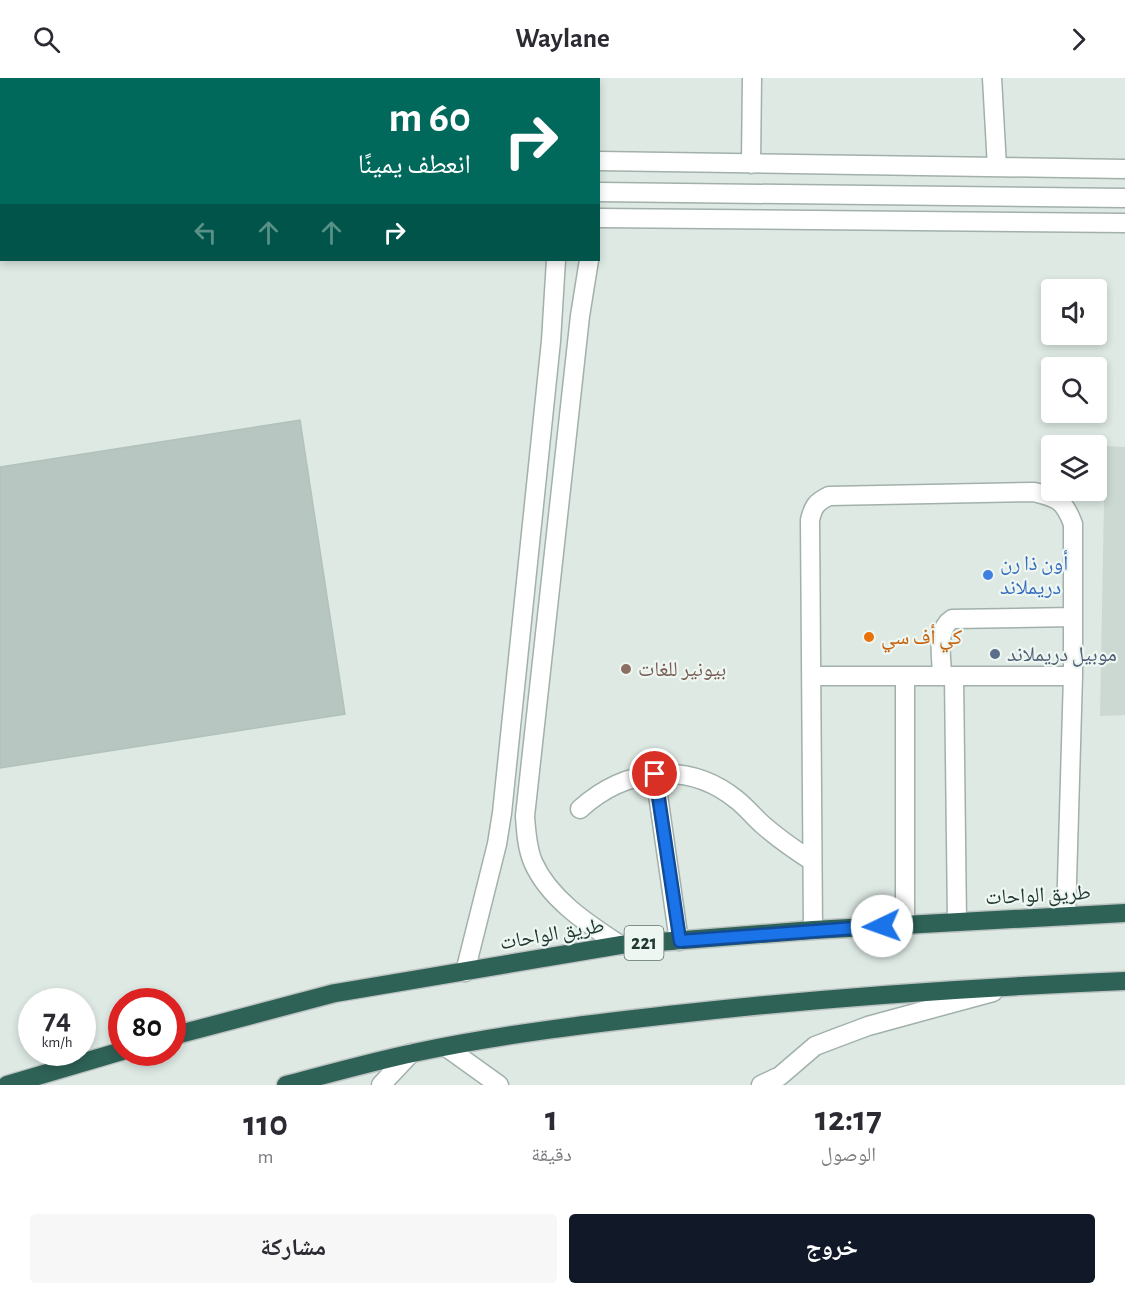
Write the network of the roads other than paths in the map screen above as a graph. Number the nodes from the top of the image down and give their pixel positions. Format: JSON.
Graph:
{"nodes":[{"id":1,"x":752,"y":78,"type":"edge"},
{"id":2,"x":992,"y":78,"type":"edge"},
{"id":3,"x":600,"y":161,"type":"edge"},
{"id":4,"x":750,"y":164,"type":"junction"},
{"id":5,"x":997,"y":168,"type":"junction"},
{"id":6,"x":1117,"y":169,"type":"edge"},
{"id":7,"x":600,"y":192,"type":"edge"},
{"id":8,"x":1117,"y":198,"type":"edge"},
{"id":9,"x":600,"y":218,"type":"edge"},
{"id":10,"x":1125,"y":223,"type":"edge"},
{"id":11,"x":556,"y":261,"type":"edge"},
{"id":12,"x":590,"y":261,"type":"edge"},
{"id":13,"x":545,"y":404,"type":"junction"},
{"id":14,"x":570,"y":406,"type":"junction"},
{"id":15,"x":541,"y":439,"type":"junction"},
{"id":16,"x":566,"y":440,"type":"junction"},
{"id":17,"x":529,"y":556,"type":"junction"},
{"id":18,"x":553,"y":559,"type":"junction"},
{"id":19,"x":1073,"y":617,"type":"junction"},
{"id":20,"x":518,"y":657,"type":"junction"},
{"id":21,"x":542,"y":659,"type":"junction"},
{"id":22,"x":812,"y":676,"type":"junction"},
{"id":23,"x":905,"y":676,"type":"junction"},
{"id":24,"x":948,"y":676,"type":"junction"},
{"id":25,"x":1073,"y":676,"type":"junction"},
{"id":26,"x":655,"y":774,"type":"junction"},
{"id":27,"x":580,"y":809,"type":"dead end"},
{"id":28,"x":812,"y":861,"type":"junction"},
{"id":29,"x":1125,"y":913,"type":"edge"},
{"id":30,"x":1066,"y":916,"type":"junction"},
{"id":31,"x":957,"y":922,"type":"junction"},
{"id":32,"x":905,"y":925,"type":"junction"},
{"id":33,"x":813,"y":930,"type":"junction"},
{"id":34,"x":680,"y":941,"type":"junction"},
{"id":35,"x":620,"y":945,"type":"junction"},
{"id":36,"x":465,"y":972,"type":"junction"},
{"id":37,"x":1125,"y":981,"type":"edge"},
{"id":38,"x":1015,"y":986,"type":"junction"},
{"id":39,"x":186,"y":1032,"type":"edge"},
{"id":40,"x":446,"y":1047,"type":"junction"},
{"id":41,"x":411,"y":1053,"type":"junction"},
{"id":42,"x":108,"y":1055,"type":"edge"},
{"id":43,"x":7,"y":1085,"type":"edge"},
{"id":44,"x":286,"y":1085,"type":"edge"},
{"id":45,"x":381,"y":1085,"type":"edge"},
{"id":46,"x":499,"y":1085,"type":"edge"},
{"id":47,"x":761,"y":1085,"type":"edge"}],
"edges":[{"from":1,"to":4,"type":"street"},
{"from":2,"to":5,"type":"street"},
{"from":3,"to":4,"type":"street"},
{"from":4,"to":5,"type":"street"},
{"from":5,"to":6,"type":"street"},
{"from":6,"to":8,"type":"street"},
{"from":7,"to":8,"type":"street"},
{"from":9,"to":10,"type":"street"},
{"from":11,"to":13,"type":"street"},
{"from":12,"to":14,"type":"street"},
{"from":13,"to":14,"type":"street"},
{"from":13,"to":15,"type":"street"},
{"from":14,"to":16,"type":"street"},
{"from":15,"to":16,"type":"street"},
{"from":15,"to":17,"type":"street"},
{"from":16,"to":18,"type":"street"},
{"from":17,"to":18,"type":"street"},
{"from":17,"to":20,"type":"street"},
{"from":18,"to":21,"type":"street"},
{"from":19,"to":22,"type":"street"},
{"from":19,"to":24,"type":"street"},
{"from":19,"to":25,"type":"street"},
{"from":20,"to":21,"type":"street"},
{"from":20,"to":36,"type":"street"},
{"from":21,"to":35,"type":"street"},
{"from":22,"to":23,"type":"street"},
{"from":22,"to":28,"type":"street"},
{"from":23,"to":24,"type":"street"},
{"from":23,"to":32,"type":"street"},
{"from":24,"to":25,"type":"street"},
{"from":24,"to":31,"type":"street"},
{"from":25,"to":30,"type":"street"},
{"from":26,"to":27,"type":"street"},
{"from":26,"to":28,"type":"street"},
{"from":26,"to":34,"type":"street"},
{"from":28,"to":33,"type":"street"},
{"from":29,"to":30,"type":"highway","name":"طريق الواحات","number":"221"},
{"from":30,"to":31,"type":"highway","name":"طريق الواحات","number":"221"},
{"from":31,"to":32,"type":"highway","name":"طريق الواحات","number":"221"},
{"from":32,"to":33,"type":"highway","name":"طريق الواحات","number":"221"},
{"from":33,"to":34,"type":"highway","name":"طريق الواحات","number":"221"},
{"from":34,"to":35,"type":"highway","name":"طريق الواحات","number":"221"},
{"from":35,"to":36,"type":"highway","name":"طريق الواحات","number":"221"},
{"from":36,"to":39,"type":"highway","name":"طريق الواحات","number":"221"},
{"from":37,"to":38,"type":"highway"},
{"from":38,"to":40,"type":"highway"},
{"from":38,"to":47,"type":"street"},
{"from":40,"to":41,"type":"highway"},
{"from":40,"to":46,"type":"street"},
{"from":41,"to":44,"type":"highway"},
{"from":41,"to":45,"type":"street"},
{"from":42,"to":43,"type":"highway"}]}
